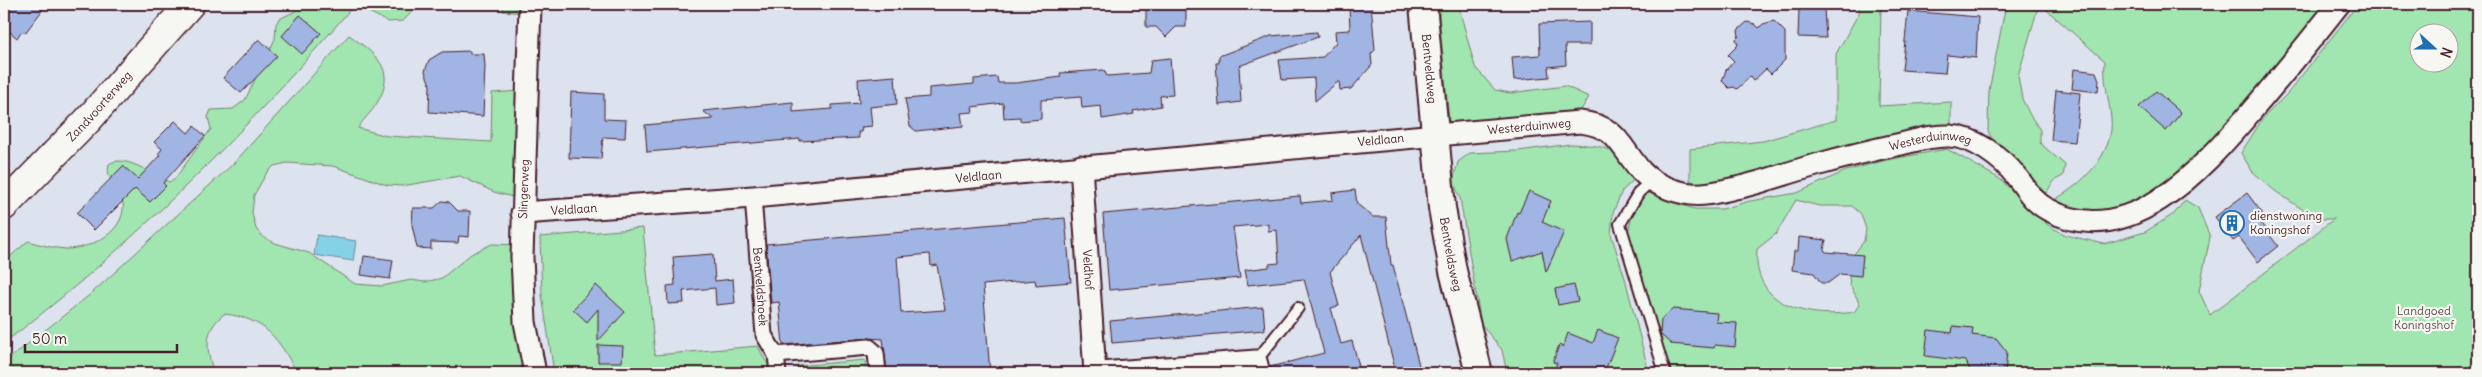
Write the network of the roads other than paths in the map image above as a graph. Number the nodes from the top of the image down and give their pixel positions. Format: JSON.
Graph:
{"nodes":[{"id":1,"x":190,"y":4,"type":"edge"},
{"id":2,"x":530,"y":4,"type":"edge"},
{"id":3,"x":1422,"y":4,"type":"edge"},
{"id":4,"x":2339,"y":4,"type":"edge"},
{"id":5,"x":1434,"y":135,"type":"junction"},
{"id":6,"x":1081,"y":166,"type":"junction"},
{"id":7,"x":1652,"y":180,"type":"junction"},
{"id":8,"x":753,"y":197,"type":"junction"},
{"id":9,"x":4,"y":206,"type":"edge"},
{"id":10,"x":522,"y":213,"type":"junction"},
{"id":11,"x":1298,"y":308,"type":"dead end"},
{"id":12,"x":776,"y":355,"type":"junction"},
{"id":13,"x":1258,"y":367,"type":"edge"},
{"id":14,"x":1169,"y":371,"type":"edge"},
{"id":15,"x":535,"y":373,"type":"edge"},
{"id":16,"x":778,"y":373,"type":"edge"},
{"id":17,"x":878,"y":373,"type":"edge"},
{"id":18,"x":1095,"y":373,"type":"edge"},
{"id":19,"x":1101,"y":373,"type":"edge"},
{"id":20,"x":1479,"y":373,"type":"edge"},
{"id":21,"x":1665,"y":373,"type":"edge"}],
"edges":[{"from":1,"to":9,"type":"main road","name":"Zandvoorterweg"},
{"from":2,"to":10,"type":"street","name":"Slingerweg"},
{"from":3,"to":5,"type":"street","name":"Bentveldweg"},
{"from":4,"to":7,"type":"street","name":"Westerduinweg"},
{"from":5,"to":6,"type":"street","name":"Veldlaan"},
{"from":5,"to":7,"type":"street","name":"Westerduinweg"},
{"from":5,"to":20,"type":"street","name":"Bentveldsweg"},
{"from":6,"to":8,"type":"street","name":"Veldlaan"},
{"from":6,"to":18,"type":"street","name":"Veldhof"},
{"from":7,"to":21,"type":"lane"},
{"from":8,"to":10,"type":"street","name":"Veldlaan"},
{"from":8,"to":12,"type":"street","name":"Bentveldshoek"},
{"from":10,"to":15,"type":"street","name":"Slingerweg"},
{"from":11,"to":13,"type":"lane"},
{"from":12,"to":16,"type":"street","name":"Bentveldshoek"},
{"from":12,"to":17,"type":"street"},
{"from":13,"to":14,"type":"street"},
{"from":14,"to":19,"type":"street"}]}
